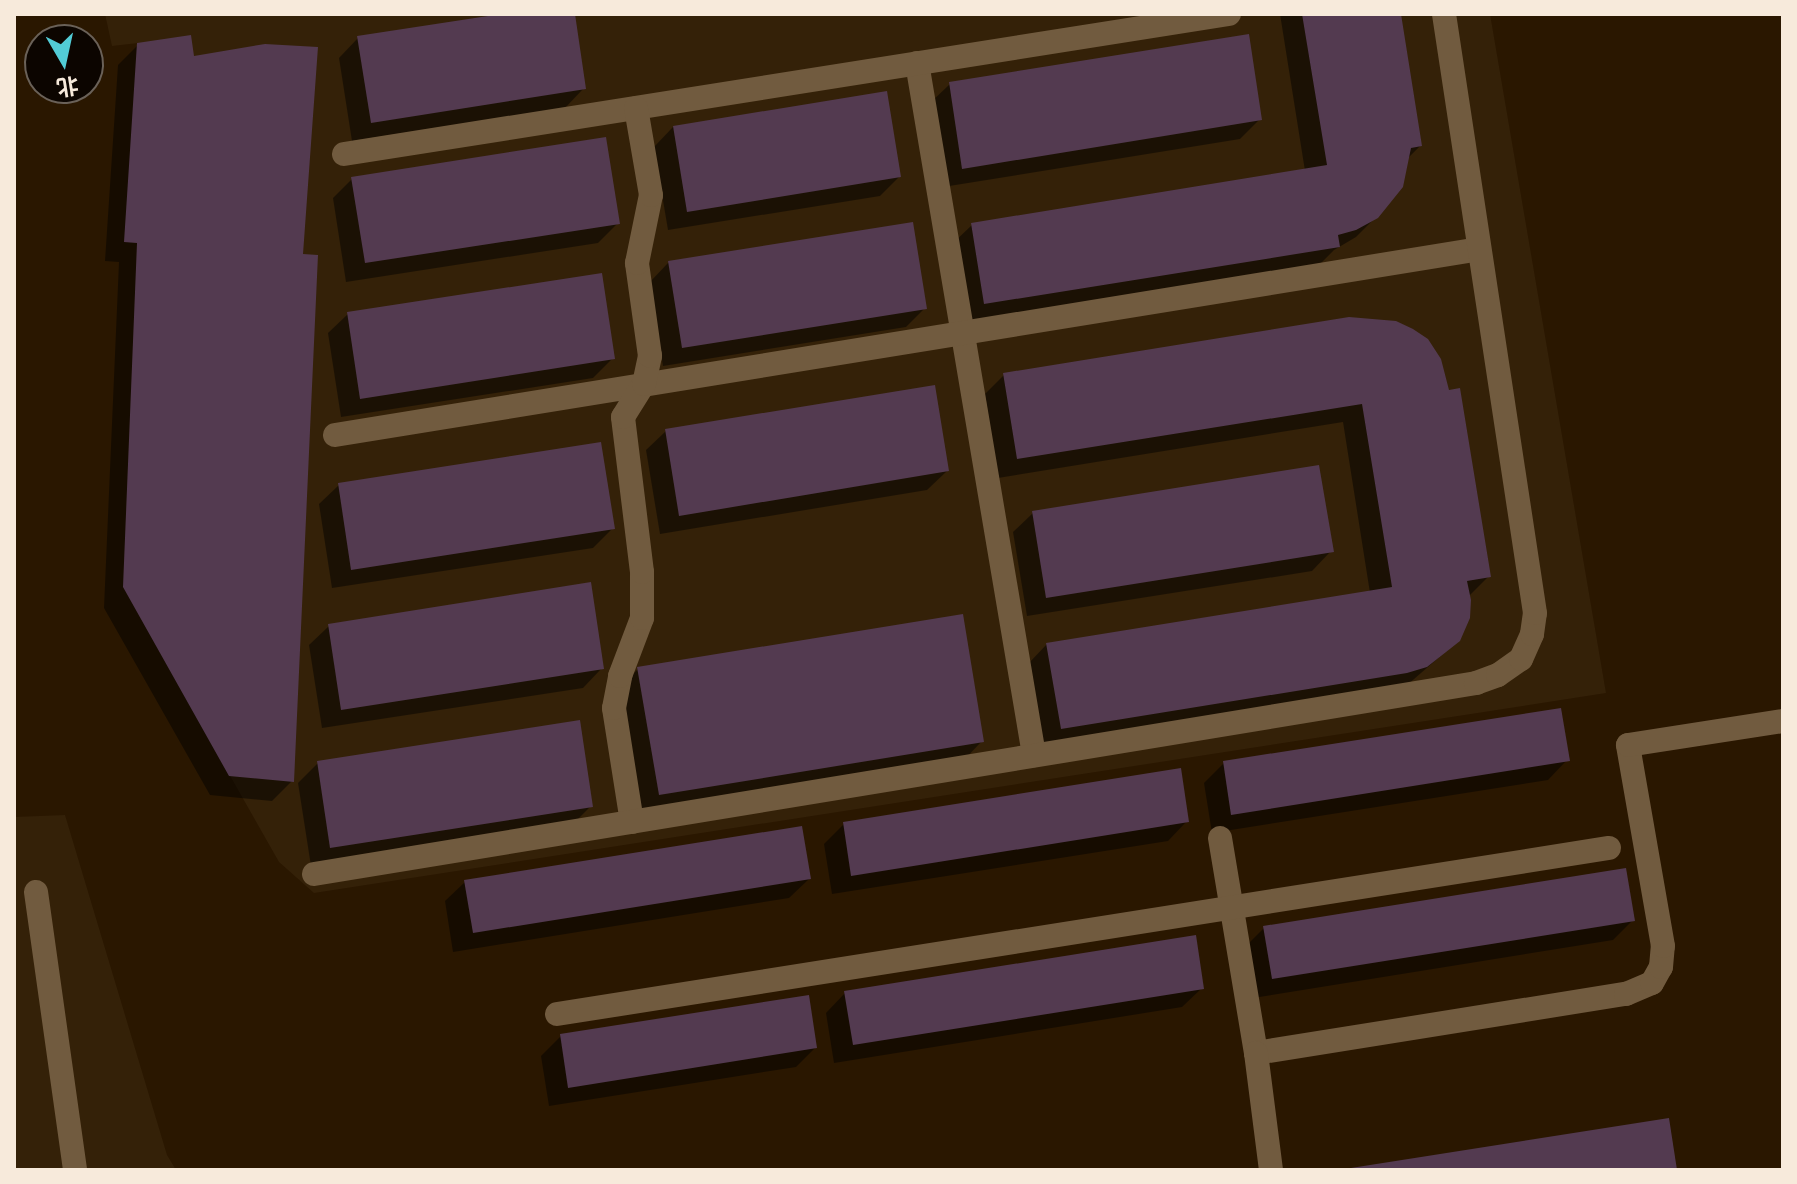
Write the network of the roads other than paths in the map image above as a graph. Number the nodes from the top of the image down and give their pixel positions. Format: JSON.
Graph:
{"nodes":[{"id":1,"x":1229,"y":14,"type":"edge"},
{"id":2,"x":1444,"y":14,"type":"edge"},
{"id":3,"x":917,"y":63,"type":"junction"},
{"id":4,"x":636,"y":108,"type":"junction"},
{"id":5,"x":344,"y":154,"type":"dead end"},
{"id":6,"x":1479,"y":249,"type":"junction"},
{"id":7,"x":962,"y":333,"type":"junction"},
{"id":8,"x":644,"y":384,"type":"junction"},
{"id":9,"x":335,"y":435,"type":"dead end"},
{"id":10,"x":1783,"y":721,"type":"edge"},
{"id":11,"x":1034,"y":755,"type":"junction"},
{"id":12,"x":632,"y":822,"type":"junction"},
{"id":13,"x":1220,"y":838,"type":"dead end"},
{"id":14,"x":1609,"y":848,"type":"dead end"},
{"id":15,"x":314,"y":874,"type":"dead end"},
{"id":16,"x":36,"y":892,"type":"dead end"},
{"id":17,"x":1232,"y":908,"type":"junction"},
{"id":18,"x":557,"y":1014,"type":"dead end"},
{"id":19,"x":1256,"y":1053,"type":"junction"},
{"id":20,"x":75,"y":1170,"type":"edge"},
{"id":21,"x":1271,"y":1170,"type":"edge"}],
"edges":[{"from":1,"to":3,"type":"street"},
{"from":2,"to":6,"type":"street"},
{"from":3,"to":4,"type":"street"},
{"from":3,"to":7,"type":"street"},
{"from":4,"to":5,"type":"street"},
{"from":4,"to":8,"type":"street"},
{"from":6,"to":7,"type":"street"},
{"from":6,"to":11,"type":"street"},
{"from":7,"to":8,"type":"street"},
{"from":7,"to":11,"type":"street"},
{"from":8,"to":9,"type":"street"},
{"from":8,"to":12,"type":"street"},
{"from":10,"to":19,"type":"street"},
{"from":11,"to":12,"type":"street"},
{"from":12,"to":15,"type":"street"},
{"from":13,"to":17,"type":"street"},
{"from":14,"to":17,"type":"street"},
{"from":16,"to":20,"type":"street"},
{"from":17,"to":18,"type":"street"},
{"from":17,"to":19,"type":"street"},
{"from":19,"to":21,"type":"street"}]}
